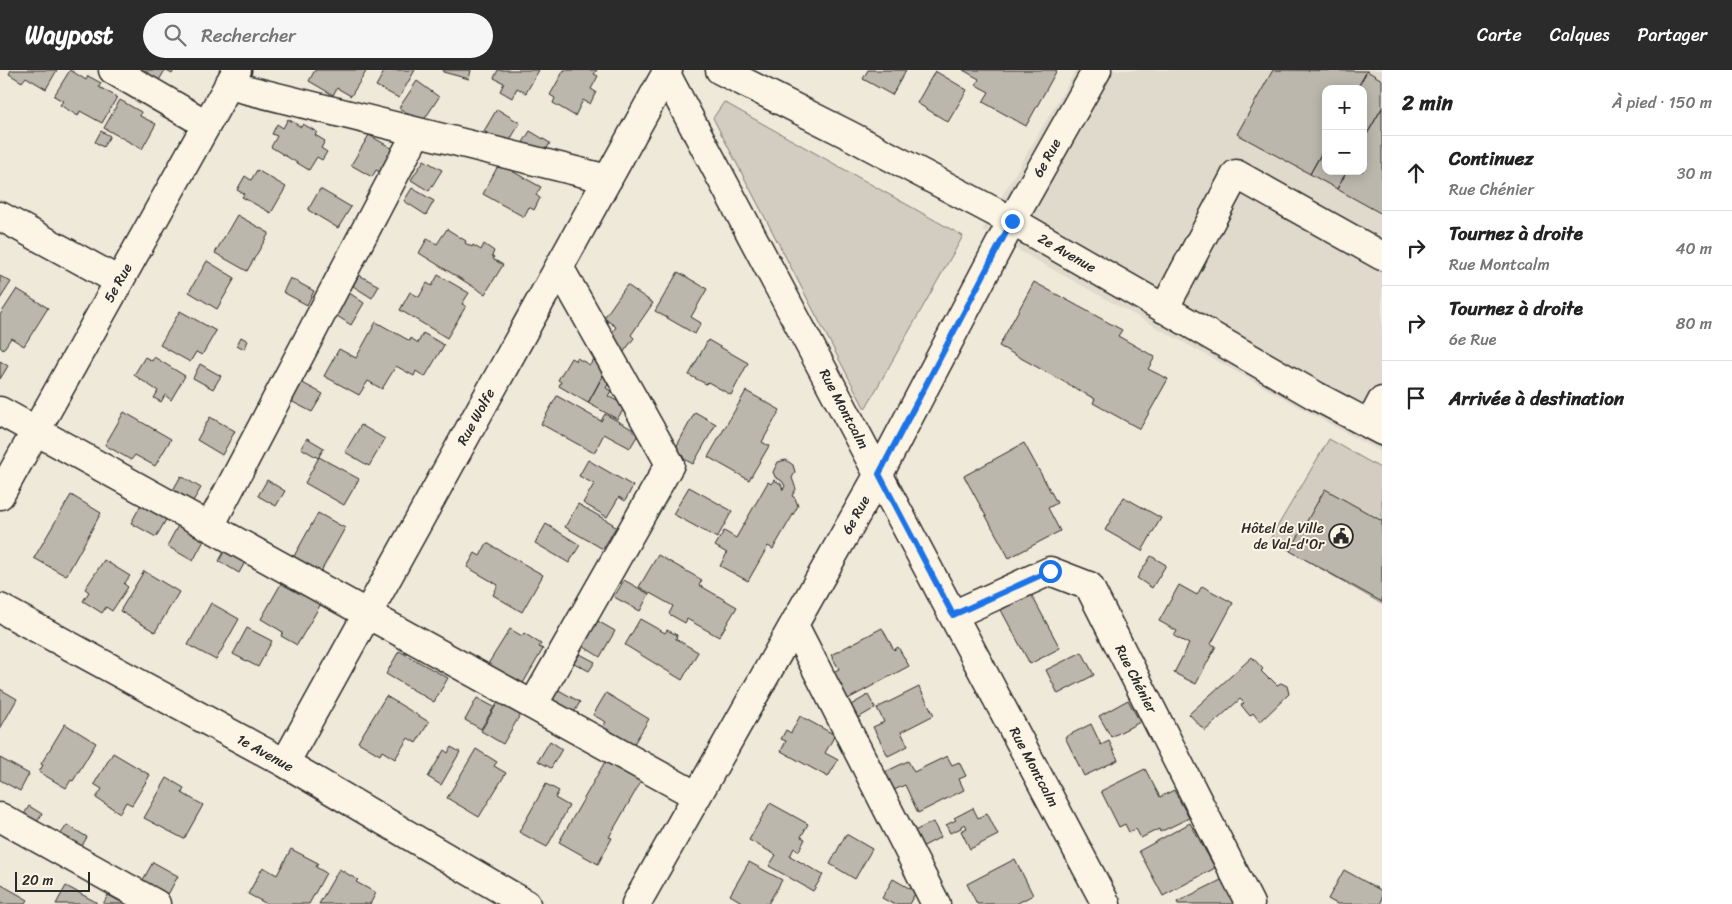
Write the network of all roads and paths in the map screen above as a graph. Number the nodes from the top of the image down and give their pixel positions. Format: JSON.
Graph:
{"nodes":[{"id":1,"x":113,"y":70,"type":"edge"},
{"id":2,"x":720,"y":70,"type":"edge"},
{"id":3,"x":1097,"y":70,"type":"edge"},
{"id":4,"x":667,"y":72,"type":"edge"},
{"id":5,"x":232,"y":78,"type":"edge"},
{"id":6,"x":206,"y":124,"type":"junction"},
{"id":7,"x":417,"y":132,"type":"junction"},
{"id":8,"x":608,"y":179,"type":"junction"},
{"id":9,"x":0,"y":216,"type":"edge"},
{"id":10,"x":1012,"y":221,"type":"junction"},
{"id":11,"x":1382,"y":256,"type":"edge"},
{"id":12,"x":559,"y":267,"type":"junction"},
{"id":13,"x":119,"y":281,"type":"junction"},
{"id":14,"x":1164,"y":309,"type":"junction"},
{"id":15,"x":0,"y":411,"type":"edge"},
{"id":16,"x":1378,"y":419,"type":"edge"},
{"id":17,"x":36,"y":430,"type":"junction"},
{"id":18,"x":879,"y":474,"type":"junction"},
{"id":19,"x":0,"y":495,"type":"edge"},
{"id":20,"x":210,"y":526,"type":"junction"},
{"id":21,"x":0,"y":608,"type":"edge"},
{"id":22,"x":368,"y":613,"type":"junction"},
{"id":23,"x":953,"y":615,"type":"junction"},
{"id":24,"x":794,"y":625,"type":"junction"},
{"id":25,"x":533,"y":704,"type":"junction"},
{"id":26,"x":285,"y":763,"type":"junction"},
{"id":27,"x":697,"y":796,"type":"junction"},
{"id":28,"x":0,"y":817,"type":"edge"},
{"id":29,"x":156,"y":904,"type":"edge"},
{"id":30,"x":526,"y":904,"type":"edge"},
{"id":31,"x":636,"y":904,"type":"edge"},
{"id":32,"x":936,"y":904,"type":"edge"},
{"id":33,"x":1106,"y":904,"type":"edge"},
{"id":34,"x":1250,"y":904,"type":"edge"}],
"edges":[{"from":1,"to":6,"type":"street"},
{"from":2,"to":10,"type":"street","name":"2e Avenue"},
{"from":3,"to":10,"type":"street","name":"6e Rue"},
{"from":4,"to":8,"type":"street","name":"Rue Wolfe"},
{"from":4,"to":18,"type":"street","name":"Rue Montcalm"},
{"from":5,"to":6,"type":"street","name":"5e Rue"},
{"from":5,"to":7,"type":"street"},
{"from":6,"to":13,"type":"street","name":"5e Rue"},
{"from":7,"to":8,"type":"street"},
{"from":7,"to":20,"type":"street"},
{"from":8,"to":12,"type":"street","name":"Rue Wolfe"},
{"from":9,"to":13,"type":"street"},
{"from":10,"to":14,"type":"street","name":"2e Avenue"},
{"from":10,"to":18,"type":"street","name":"6e Rue"},
{"from":11,"to":14,"type":"street"},
{"from":12,"to":22,"type":"street","name":"Rue Wolfe"},
{"from":12,"to":25,"type":"street"},
{"from":13,"to":17,"type":"street","name":"5e Rue"},
{"from":14,"to":16,"type":"street","name":"2e Avenue"},
{"from":15,"to":17,"type":"street"},
{"from":17,"to":19,"type":"street","name":"5e Rue"},
{"from":17,"to":20,"type":"street"},
{"from":18,"to":23,"type":"street","name":"Rue Montcalm"},
{"from":18,"to":24,"type":"street","name":"6e Rue"},
{"from":20,"to":22,"type":"street"},
{"from":21,"to":26,"type":"street","name":"1e Avenue"},
{"from":22,"to":25,"type":"street"},
{"from":22,"to":26,"type":"street","name":"Rue Wolfe"},
{"from":23,"to":33,"type":"street","name":"Rue Montcalm"},
{"from":23,"to":34,"type":"street","name":"Rue Chénier"},
{"from":24,"to":27,"type":"street","name":"6e Rue"},
{"from":24,"to":32,"type":"street"},
{"from":25,"to":27,"type":"street"},
{"from":26,"to":30,"type":"street","name":"1e Avenue"},
{"from":27,"to":31,"type":"street","name":"6e Rue"},
{"from":28,"to":29,"type":"street"}]}
